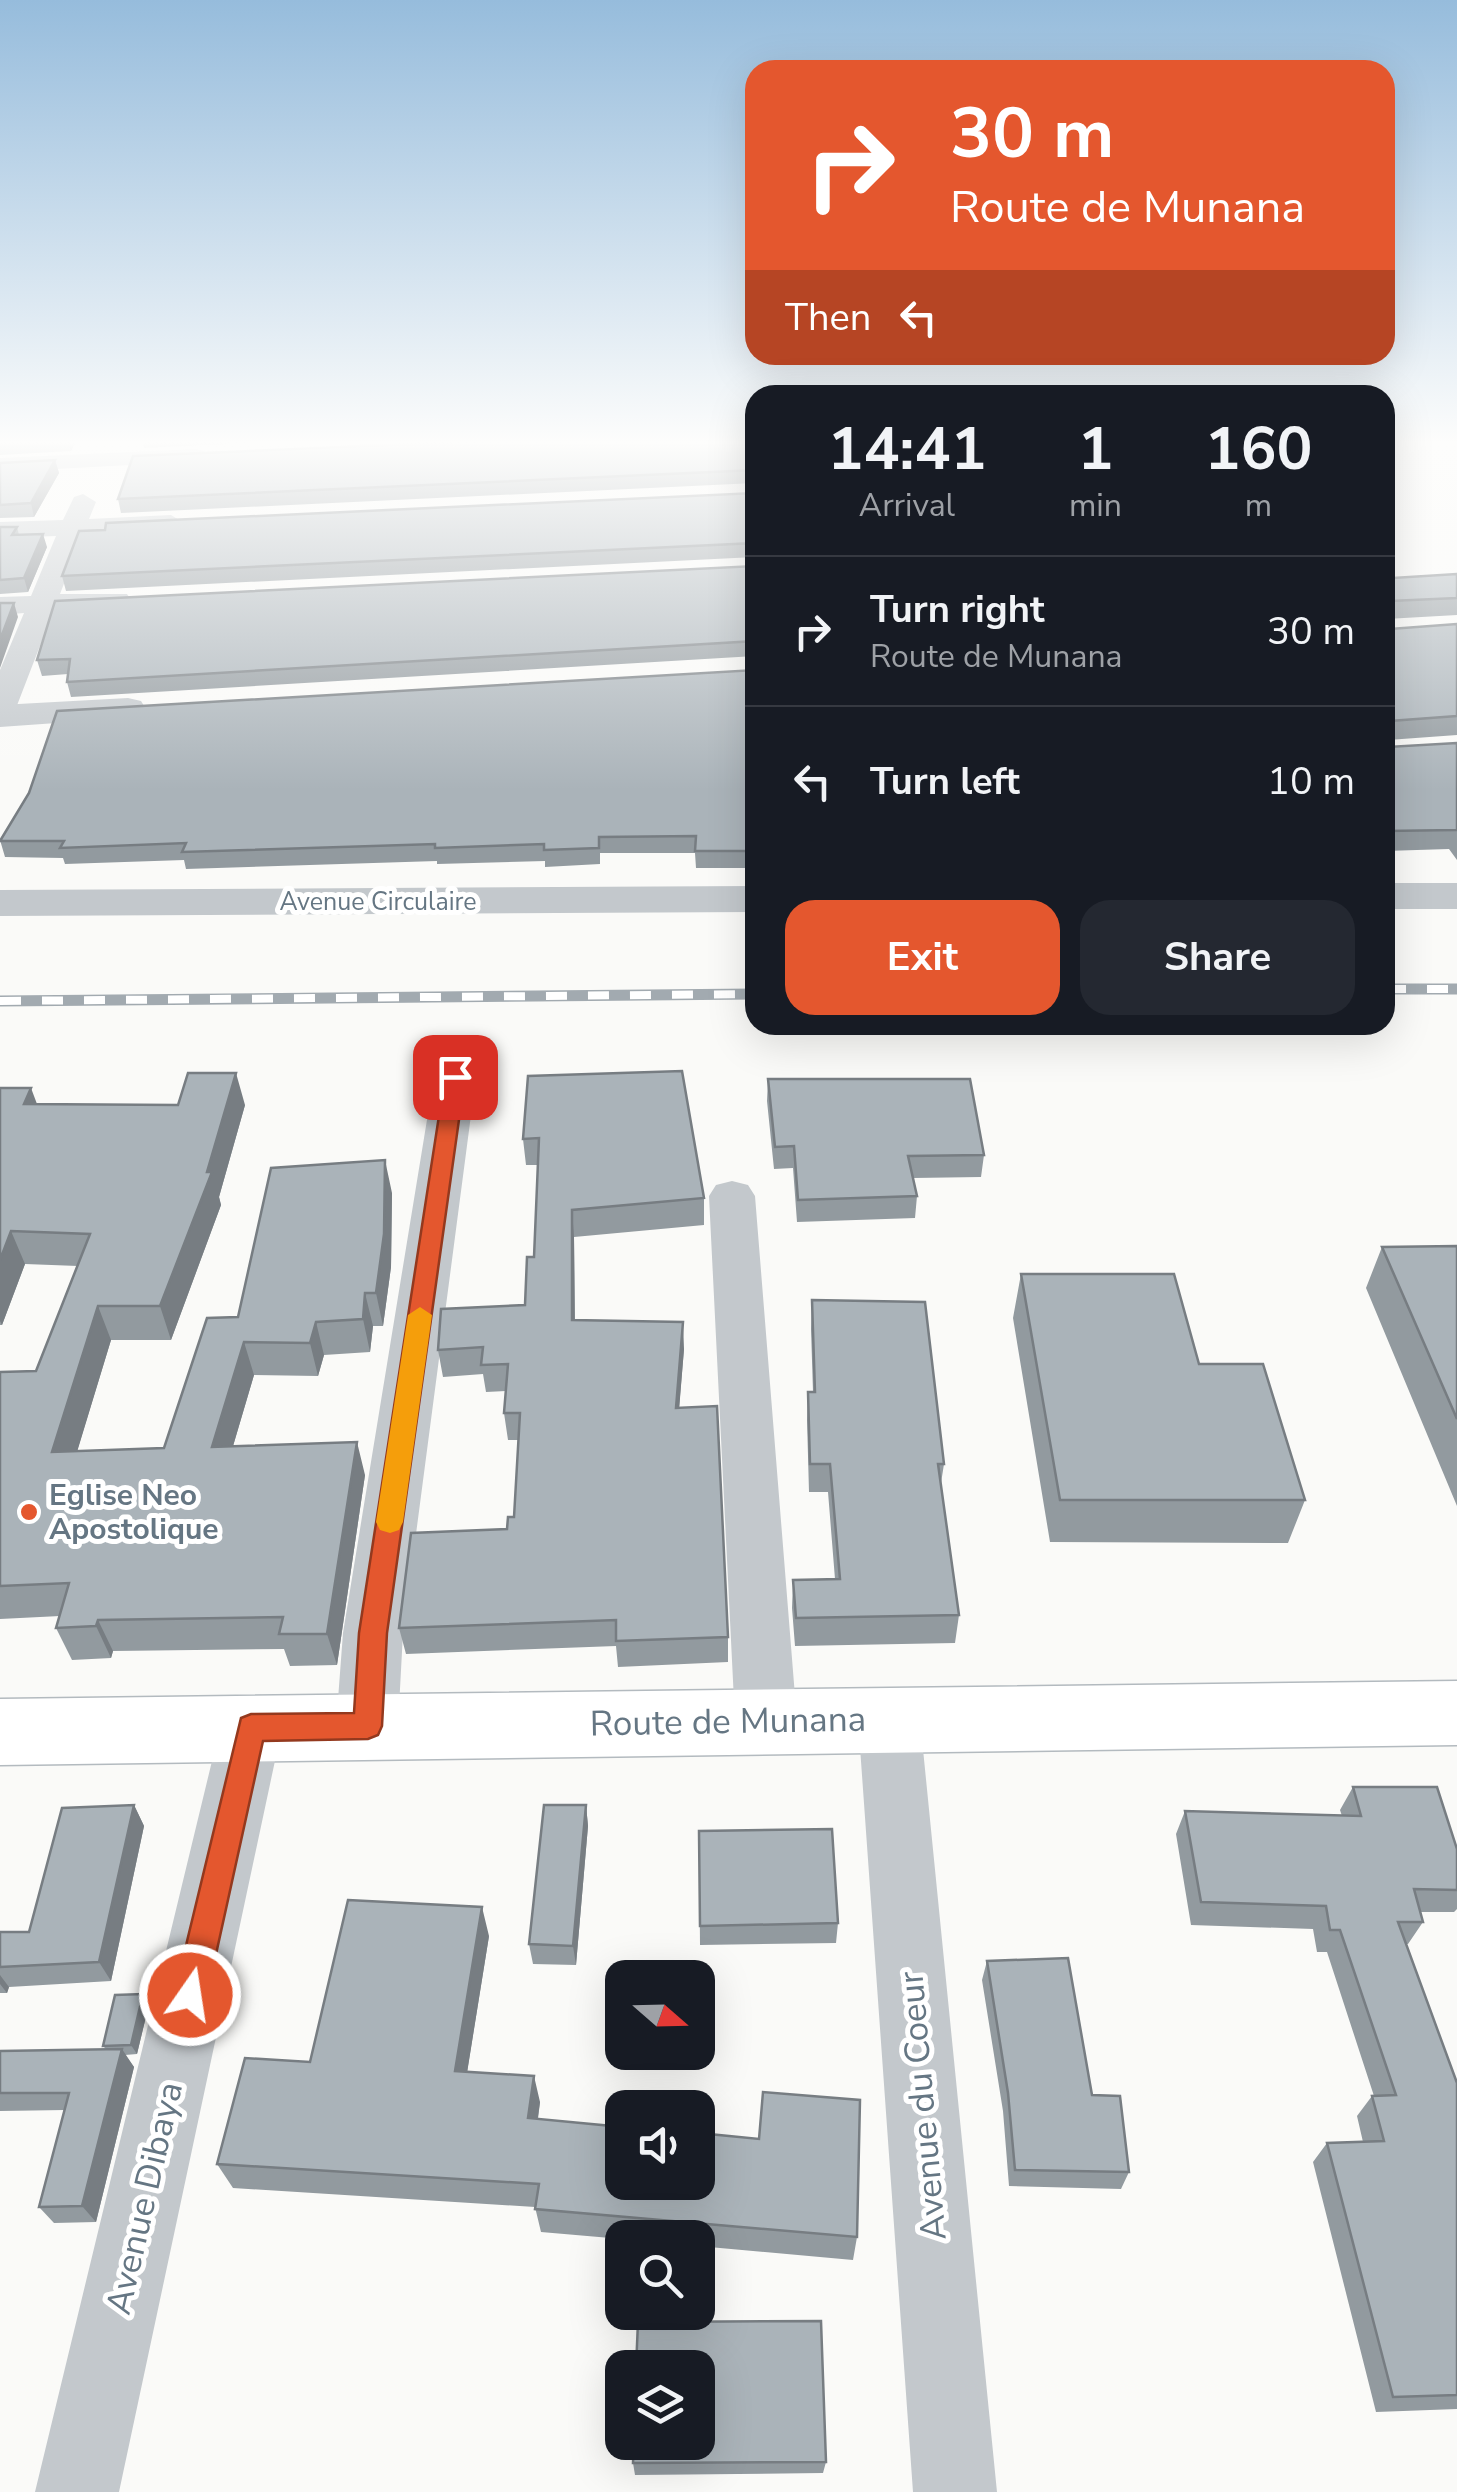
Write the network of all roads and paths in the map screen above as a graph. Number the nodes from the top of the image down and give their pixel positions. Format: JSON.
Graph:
{"nodes":[{"id":1,"x":60,"y":557,"type":"edge"},
{"id":2,"x":141,"y":599,"type":"edge"},
{"id":3,"x":42,"y":604,"type":"junction"},
{"id":4,"x":0,"y":606,"type":"edge"},
{"id":5,"x":159,"y":707,"type":"edge"},
{"id":6,"x":0,"y":708,"type":"edge"},
{"id":7,"x":0,"y":716,"type":"edge"},
{"id":8,"x":1395,"y":896,"type":"edge"},
{"id":9,"x":1457,"y":896,"type":"edge"},
{"id":10,"x":745,"y":899,"type":"edge"},
{"id":11,"x":0,"y":903,"type":"edge"},
{"id":12,"x":455,"y":1077,"type":"dead end"},
{"id":13,"x":732,"y":1196,"type":"dead end"},
{"id":14,"x":1457,"y":1714,"type":"edge"},
{"id":15,"x":889,"y":1719,"type":"junction"},
{"id":16,"x":766,"y":1721,"type":"junction"},
{"id":17,"x":368,"y":1726,"type":"junction"},
{"id":18,"x":251,"y":1728,"type":"junction"},
{"id":19,"x":0,"y":1732,"type":"edge"},
{"id":20,"x":78,"y":2492,"type":"edge"},
{"id":21,"x":955,"y":2492,"type":"edge"}],
"edges":[{"from":1,"to":3,"type":"street"},
{"from":2,"to":3,"type":"street"},
{"from":3,"to":4,"type":"street"},
{"from":3,"to":6,"type":"street"},
{"from":5,"to":7,"type":"street"},
{"from":8,"to":9,"type":"street"},
{"from":10,"to":11,"type":"street","name":"Avenue Circulaire"},
{"from":12,"to":17,"type":"street"},
{"from":13,"to":16,"type":"street"},
{"from":14,"to":15,"type":"main road","name":"Route de Munana"},
{"from":15,"to":16,"type":"main road","name":"Route de Munana"},
{"from":15,"to":21,"type":"street","name":"Avenue du Coeur"},
{"from":16,"to":17,"type":"main road","name":"Route de Munana"},
{"from":17,"to":18,"type":"main road","name":"Route de Munana"},
{"from":18,"to":19,"type":"main road","name":"Route de Munana"},
{"from":18,"to":20,"type":"street","name":"Avenue Dibaya"}]}
